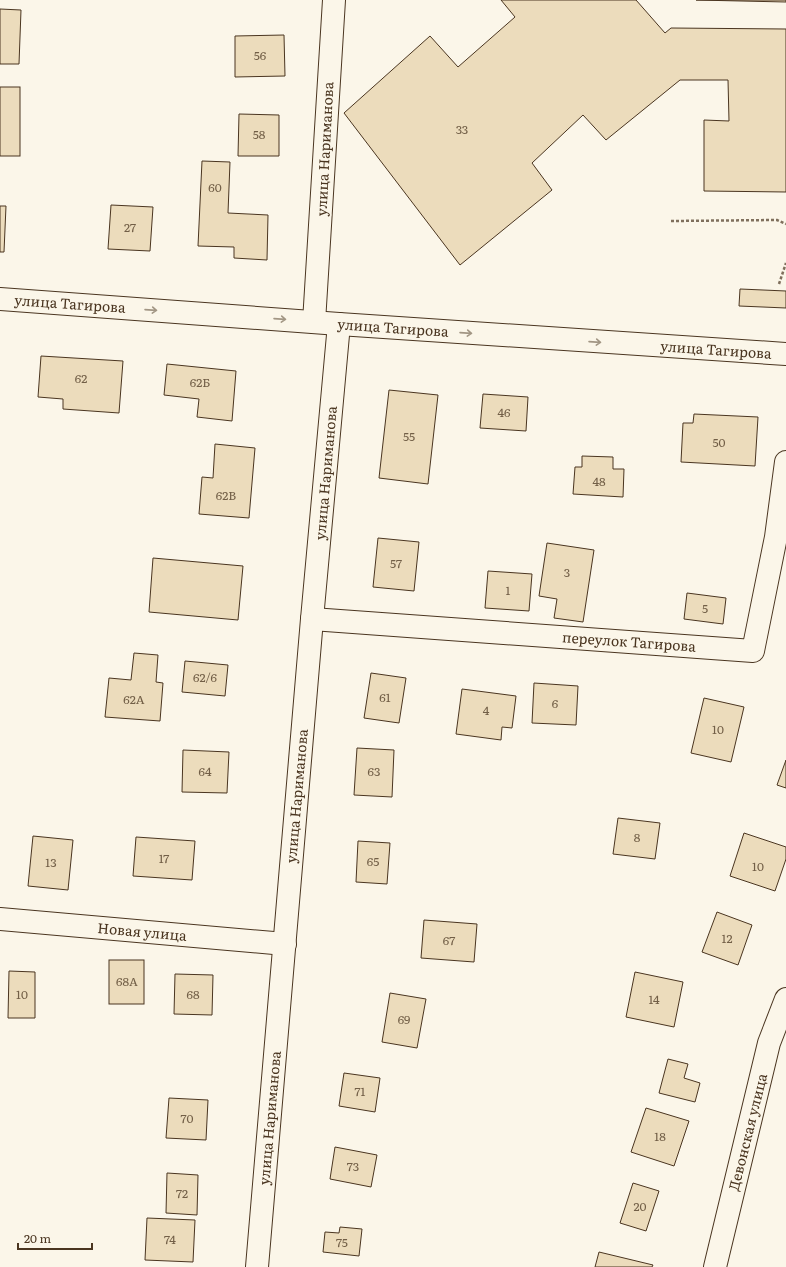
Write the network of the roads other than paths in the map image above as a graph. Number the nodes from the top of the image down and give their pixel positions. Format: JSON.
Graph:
{"nodes":[{"id":1,"x":334,"y":0,"type":"edge"},
{"id":2,"x":0,"y":299,"type":"edge"},
{"id":3,"x":314,"y":322,"type":"junction"},
{"id":4,"x":340,"y":324,"type":"junction"},
{"id":5,"x":786,"y":354,"type":"edge"},
{"id":6,"x":786,"y":462,"type":"edge"},
{"id":7,"x":312,"y":619,"type":"junction"},
{"id":8,"x":0,"y":920,"type":"edge"},
{"id":9,"x":285,"y":944,"type":"junction"},
{"id":10,"x":786,"y":999,"type":"edge"},
{"id":11,"x":257,"y":1267,"type":"edge"},
{"id":12,"x":714,"y":1267,"type":"edge"}],
"edges":[{"from":1,"to":3,"type":"street","name":"улица Нариманова"},
{"from":2,"to":3,"type":"street","name":"улица Тагирова","one_way":true},
{"from":3,"to":4,"type":"street","name":"улица Тагирова"},
{"from":4,"to":5,"type":"street","name":"улица Тагирова","one_way":true},
{"from":4,"to":7,"type":"street","name":"улица Нариманова"},
{"from":6,"to":7,"type":"street","name":"переулок Тагирова"},
{"from":7,"to":9,"type":"street","name":"улица Нариманова"},
{"from":8,"to":9,"type":"street","name":"Новая улица"},
{"from":9,"to":11,"type":"street","name":"улица Нариманова"},
{"from":10,"to":12,"type":"street","name":"Девонская улица"}]}
